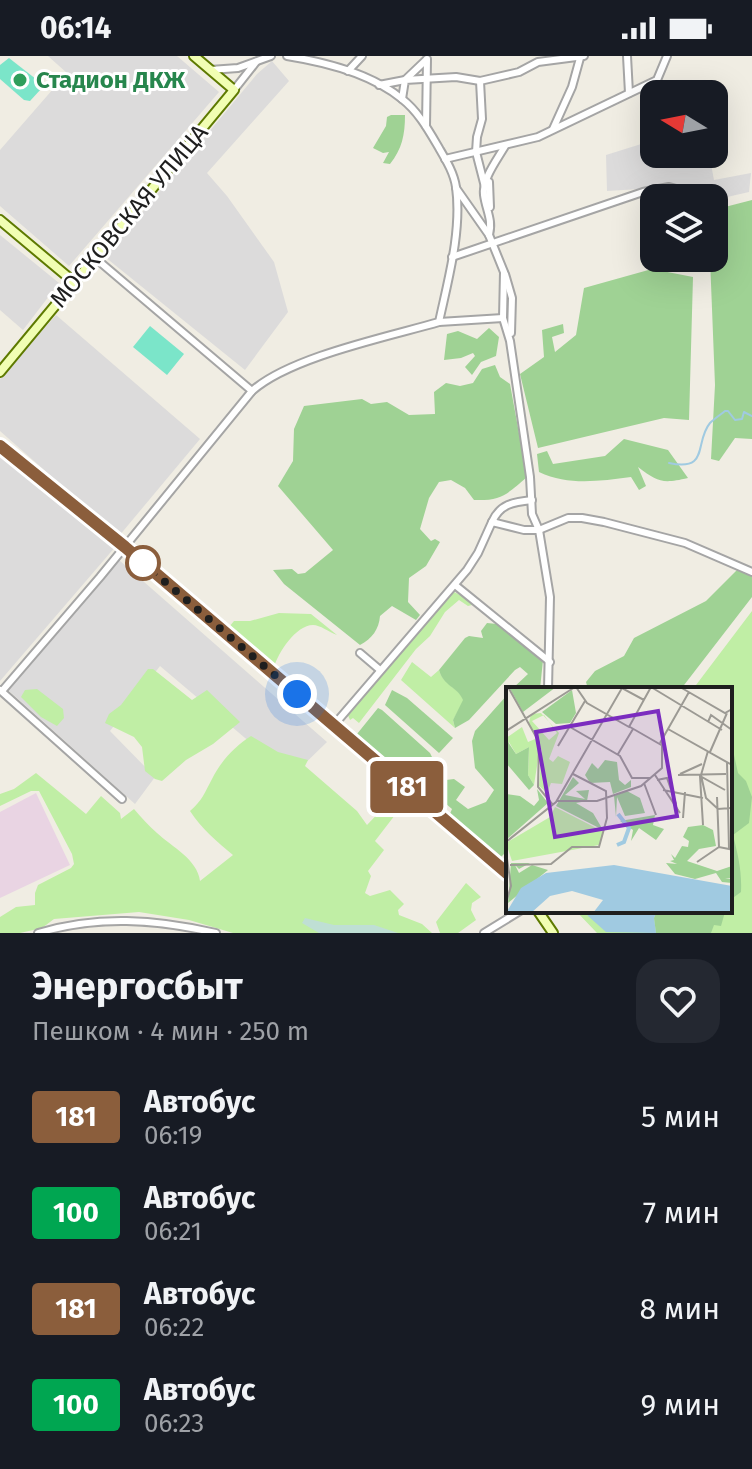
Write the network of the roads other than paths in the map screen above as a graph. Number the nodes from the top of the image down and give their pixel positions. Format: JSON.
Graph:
{"nodes":[{"id":1,"x":194,"y":56,"type":"edge"},
{"id":2,"x":271,"y":56,"type":"edge"},
{"id":3,"x":287,"y":56,"type":"edge"},
{"id":4,"x":362,"y":56,"type":"edge"},
{"id":5,"x":627,"y":56,"type":"edge"},
{"id":6,"x":667,"y":56,"type":"edge"},
{"id":7,"x":582,"y":57,"type":"edge"},
{"id":8,"x":428,"y":58,"type":"edge"},
{"id":9,"x":258,"y":59,"type":"junction"},
{"id":10,"x":210,"y":70,"type":"junction"},
{"id":11,"x":348,"y":71,"type":"junction"},
{"id":12,"x":425,"y":77,"type":"junction"},
{"id":13,"x":405,"y":80,"type":"junction"},
{"id":14,"x":480,"y":81,"type":"junction"},
{"id":15,"x":379,"y":85,"type":"junction"},
{"id":16,"x":234,"y":90,"type":"junction"},
{"id":17,"x":629,"y":93,"type":"junction"},
{"id":18,"x":402,"y":99,"type":"junction"},
{"id":19,"x":426,"y":126,"type":"junction"},
{"id":20,"x":553,"y":129,"type":"junction"},
{"id":21,"x":505,"y":146,"type":"junction"},
{"id":22,"x":476,"y":152,"type":"junction"},
{"id":23,"x":445,"y":159,"type":"junction"},
{"id":24,"x":488,"y":178,"type":"junction"},
{"id":25,"x":485,"y":187,"type":"junction"},
{"id":26,"x":456,"y":188,"type":"junction"},
{"id":27,"x":640,"y":195,"type":"edge"},
{"id":28,"x":490,"y":210,"type":"junction"},
{"id":29,"x":0,"y":220,"type":"edge"},
{"id":30,"x":489,"y":235,"type":"junction"},
{"id":31,"x":493,"y":243,"type":"junction"},
{"id":32,"x":94,"y":257,"type":"junction"},
{"id":33,"x":452,"y":257,"type":"junction"},
{"id":34,"x":504,"y":272,"type":"junction"},
{"id":35,"x":74,"y":282,"type":"junction"},
{"id":36,"x":503,"y":318,"type":"junction"},
{"id":37,"x":439,"y":322,"type":"junction"},
{"id":38,"x":510,"y":341,"type":"junction"},
{"id":39,"x":0,"y":372,"type":"edge"},
{"id":40,"x":252,"y":391,"type":"junction"},
{"id":41,"x":0,"y":446,"type":"edge"},
{"id":42,"x":532,"y":500,"type":"junction"},
{"id":43,"x":492,"y":522,"type":"junction"},
{"id":44,"x":539,"y":530,"type":"junction"},
{"id":45,"x":125,"y":547,"type":"junction"},
{"id":46,"x":752,"y":572,"type":"edge"},
{"id":47,"x":455,"y":585,"type":"junction"},
{"id":48,"x":360,"y":653,"type":"dead end"},
{"id":49,"x":550,"y":662,"type":"junction"},
{"id":50,"x":380,"y":670,"type":"junction"},
{"id":51,"x":548,"y":687,"type":"edge"},
{"id":52,"x":1,"y":690,"type":"edge"},
{"id":53,"x":334,"y":725,"type":"junction"},
{"id":54,"x":122,"y":799,"type":"dead end"},
{"id":55,"x":506,"y":869,"type":"edge"},
{"id":56,"x":517,"y":913,"type":"edge"},
{"id":57,"x":539,"y":913,"type":"edge"},
{"id":58,"x":38,"y":933,"type":"edge"},
{"id":59,"x":216,"y":933,"type":"edge"},
{"id":60,"x":484,"y":933,"type":"edge"},
{"id":61,"x":553,"y":933,"type":"edge"}],
"edges":[{"from":1,"to":10,"type":"main road"},
{"from":2,"to":9,"type":"street"},
{"from":3,"to":11,"type":"street"},
{"from":4,"to":11,"type":"street"},
{"from":5,"to":17,"type":"street"},
{"from":6,"to":17,"type":"street"},
{"from":7,"to":14,"type":"street"},
{"from":7,"to":20,"type":"street"},
{"from":8,"to":12,"type":"street"},
{"from":8,"to":13,"type":"street"},
{"from":9,"to":10,"type":"street"},
{"from":9,"to":16,"type":"street","name":"МОСКОВСКАЯ УЛИЦА"},
{"from":10,"to":16,"type":"main road"},
{"from":11,"to":15,"type":"street"},
{"from":12,"to":13,"type":"street"},
{"from":12,"to":14,"type":"street"},
{"from":12,"to":19,"type":"street"},
{"from":13,"to":15,"type":"street"},
{"from":13,"to":18,"type":"street"},
{"from":14,"to":22,"type":"street"},
{"from":15,"to":18,"type":"street"},
{"from":16,"to":32,"type":"main road","name":"МОСКОВСКАЯ УЛИЦА"},
{"from":17,"to":20,"type":"street"},
{"from":18,"to":19,"type":"street"},
{"from":19,"to":23,"type":"street"},
{"from":20,"to":21,"type":"street"},
{"from":21,"to":22,"type":"street"},
{"from":21,"to":24,"type":"street"},
{"from":22,"to":23,"type":"street"},
{"from":22,"to":25,"type":"street"},
{"from":23,"to":26,"type":"street"},
{"from":24,"to":25,"type":"street"},
{"from":24,"to":28,"type":"street"},
{"from":25,"to":28,"type":"street"},
{"from":26,"to":30,"type":"street"},
{"from":26,"to":33,"type":"street"},
{"from":27,"to":31,"type":"street"},
{"from":28,"to":30,"type":"street"},
{"from":29,"to":35,"type":"main road"},
{"from":30,"to":31,"type":"street"},
{"from":31,"to":33,"type":"street"},
{"from":31,"to":34,"type":"street"},
{"from":32,"to":35,"type":"main road","name":"МОСКОВСКАЯ УЛИЦА"},
{"from":32,"to":40,"type":"street"},
{"from":33,"to":37,"type":"street"},
{"from":34,"to":36,"type":"street"},
{"from":34,"to":38,"type":"street"},
{"from":35,"to":39,"type":"main road","name":"МОСКОВСКАЯ УЛИЦА"},
{"from":36,"to":37,"type":"street"},
{"from":36,"to":38,"type":"street"},
{"from":37,"to":40,"type":"street"},
{"from":38,"to":42,"type":"street"},
{"from":40,"to":45,"type":"street"},
{"from":41,"to":45,"type":"main road"},
{"from":42,"to":43,"type":"street"},
{"from":42,"to":44,"type":"street"},
{"from":43,"to":44,"type":"street"},
{"from":43,"to":47,"type":"street"},
{"from":44,"to":46,"type":"street"},
{"from":44,"to":49,"type":"street"},
{"from":45,"to":52,"type":"street"},
{"from":45,"to":53,"type":"main road"},
{"from":47,"to":49,"type":"street"},
{"from":47,"to":50,"type":"street"},
{"from":48,"to":50,"type":"street"},
{"from":49,"to":51,"type":"street"},
{"from":50,"to":53,"type":"street"},
{"from":52,"to":54,"type":"street"},
{"from":53,"to":55,"type":"main road"},
{"from":56,"to":60,"type":"street"},
{"from":57,"to":61,"type":"main road"},
{"from":58,"to":59,"type":"street"}]}
